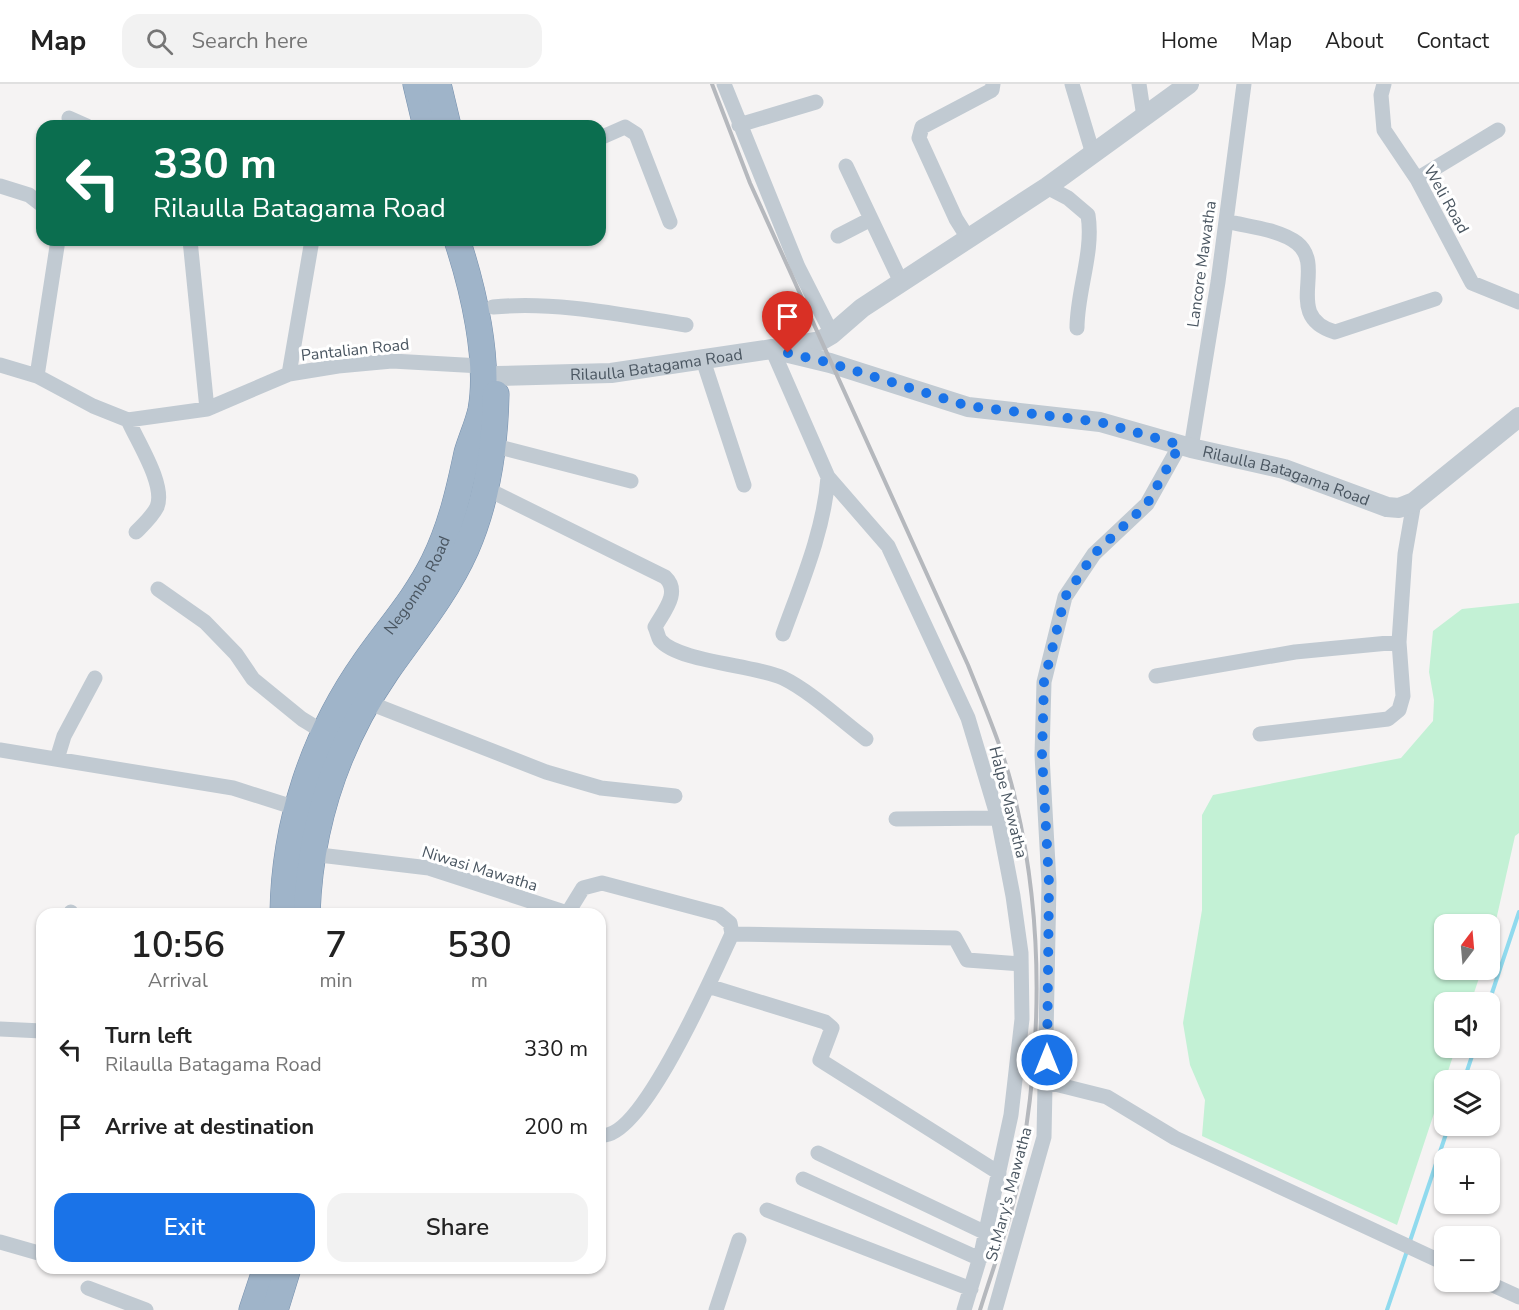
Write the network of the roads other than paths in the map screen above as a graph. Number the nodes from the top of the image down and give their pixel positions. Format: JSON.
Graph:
{"nodes":[{"id":1,"x":416,"y":84,"type":"edge"},
{"id":2,"x":438,"y":84,"type":"edge"},
{"id":3,"x":724,"y":84,"type":"edge"},
{"id":4,"x":993,"y":84,"type":"edge"},
{"id":5,"x":1072,"y":84,"type":"edge"},
{"id":6,"x":1139,"y":84,"type":"edge"},
{"id":7,"x":1189,"y":84,"type":"edge"},
{"id":8,"x":1244,"y":84,"type":"edge"},
{"id":9,"x":1384,"y":84,"type":"edge"},
{"id":10,"x":816,"y":102,"type":"dead end"},
{"id":11,"x":1144,"y":117,"type":"junction"},
{"id":12,"x":69,"y":118,"type":"dead end"},
{"id":13,"x":74,"y":120,"type":"edge"},
{"id":14,"x":425,"y":120,"type":"edge"},
{"id":15,"x":447,"y":120,"type":"edge"},
{"id":16,"x":739,"y":125,"type":"junction"},
{"id":17,"x":1498,"y":130,"type":"dead end"},
{"id":18,"x":606,"y":135,"type":"edge"},
{"id":19,"x":1093,"y":154,"type":"junction"},
{"id":20,"x":846,"y":166,"type":"dead end"},
{"id":21,"x":1417,"y":179,"type":"junction"},
{"id":22,"x":0,"y":186,"type":"edge"},
{"id":23,"x":1047,"y":186,"type":"junction"},
{"id":24,"x":36,"y":201,"type":"edge"},
{"id":25,"x":871,"y":219,"type":"junction"},
{"id":26,"x":1226,"y":221,"type":"junction"},
{"id":27,"x":670,"y":222,"type":"dead end"},
{"id":28,"x":838,"y":236,"type":"dead end"},
{"id":29,"x":968,"y":238,"type":"junction"},
{"id":30,"x":57,"y":246,"type":"edge"},
{"id":31,"x":191,"y":246,"type":"edge"},
{"id":32,"x":311,"y":246,"type":"edge"},
{"id":33,"x":459,"y":246,"type":"edge"},
{"id":34,"x":477,"y":246,"type":"edge"},
{"id":35,"x":901,"y":282,"type":"junction"},
{"id":36,"x":1435,"y":299,"type":"dead end"},
{"id":37,"x":1519,"y":302,"type":"edge"},
{"id":38,"x":493,"y":307,"type":"junction"},
{"id":39,"x":686,"y":325,"type":"dead end"},
{"id":40,"x":1077,"y":328,"type":"dead end"},
{"id":41,"x":832,"y":334,"type":"junction"},
{"id":42,"x":772,"y":349,"type":"junction"},
{"id":43,"x":703,"y":360,"type":"junction"},
{"id":44,"x":0,"y":365,"type":"edge"},
{"id":45,"x":489,"y":371,"type":"junction"},
{"id":46,"x":288,"y":374,"type":"junction"},
{"id":47,"x":37,"y":376,"type":"junction"},
{"id":48,"x":207,"y":409,"type":"junction"},
{"id":49,"x":1519,"y":417,"type":"edge"},
{"id":50,"x":128,"y":420,"type":"junction"},
{"id":51,"x":492,"y":445,"type":"junction"},
{"id":52,"x":1185,"y":447,"type":"junction"},
{"id":53,"x":828,"y":477,"type":"junction"},
{"id":54,"x":632,"y":481,"type":"dead end"},
{"id":55,"x":744,"y":484,"type":"dead end"},
{"id":56,"x":485,"y":488,"type":"junction"},
{"id":57,"x":1414,"y":502,"type":"junction"},
{"id":58,"x":136,"y":532,"type":"dead end"},
{"id":59,"x":158,"y":589,"type":"dead end"},
{"id":60,"x":783,"y":634,"type":"dead end"},
{"id":61,"x":1399,"y":642,"type":"junction"},
{"id":62,"x":1156,"y":676,"type":"dead end"},
{"id":63,"x":95,"y":678,"type":"dead end"},
{"id":64,"x":367,"y":702,"type":"junction"},
{"id":65,"x":325,"y":733,"type":"junction"},
{"id":66,"x":1260,"y":734,"type":"dead end"},
{"id":67,"x":866,"y":739,"type":"dead end"},
{"id":68,"x":0,"y":750,"type":"edge"},
{"id":69,"x":57,"y":759,"type":"junction"},
{"id":70,"x":675,"y":796,"type":"dead end"},
{"id":71,"x":296,"y":808,"type":"junction"},
{"id":72,"x":998,"y":818,"type":"junction"},
{"id":73,"x":896,"y":819,"type":"dead end"},
{"id":74,"x":311,"y":854,"type":"junction"},
{"id":75,"x":283,"y":908,"type":"edge"},
{"id":76,"x":307,"y":908,"type":"edge"},
{"id":77,"x":552,"y":908,"type":"edge"},
{"id":78,"x":570,"y":908,"type":"edge"},
{"id":79,"x":732,"y":933,"type":"junction"},
{"id":80,"x":1021,"y":964,"type":"junction"},
{"id":81,"x":708,"y":986,"type":"junction"},
{"id":82,"x":0,"y":1029,"type":"edge"},
{"id":83,"x":36,"y":1031,"type":"edge"},
{"id":84,"x":1047,"y":1082,"type":"junction"},
{"id":85,"x":606,"y":1134,"type":"edge"},
{"id":86,"x":818,"y":1153,"type":"dead end"},
{"id":87,"x":999,"y":1173,"type":"junction"},
{"id":88,"x":803,"y":1179,"type":"dead end"},
{"id":89,"x":767,"y":1210,"type":"dead end"},
{"id":90,"x":986,"y":1233,"type":"junction"},
{"id":91,"x":739,"y":1240,"type":"dead end"},
{"id":92,"x":0,"y":1242,"type":"edge"},
{"id":93,"x":36,"y":1252,"type":"edge"},
{"id":94,"x":1434,"y":1258,"type":"edge"},
{"id":95,"x":980,"y":1259,"type":"junction"},
{"id":96,"x":267,"y":1274,"type":"edge"},
{"id":97,"x":271,"y":1274,"type":"edge"},
{"id":98,"x":88,"y":1288,"type":"dead end"},
{"id":99,"x":1500,"y":1288,"type":"edge"},
{"id":100,"x":971,"y":1289,"type":"junction"},
{"id":101,"x":1519,"y":1297,"type":"edge"},
{"id":102,"x":146,"y":1310,"type":"edge"},
{"id":103,"x":252,"y":1310,"type":"edge"},
{"id":104,"x":275,"y":1310,"type":"edge"},
{"id":105,"x":716,"y":1310,"type":"edge"},
{"id":106,"x":964,"y":1310,"type":"edge"},
{"id":107,"x":995,"y":1310,"type":"edge"}],
"edges":[{"from":1,"to":14,"type":"highway"},
{"from":2,"to":15,"type":"highway"},
{"from":3,"to":16,"type":"street"},
{"from":4,"to":29,"type":"street"},
{"from":5,"to":19,"type":"street"},
{"from":6,"to":11,"type":"street"},
{"from":7,"to":11,"type":"street"},
{"from":8,"to":26,"type":"street","name":"Lancore Mawatha"},
{"from":9,"to":21,"type":"street","name":"Weli Road"},
{"from":10,"to":16,"type":"street"},
{"from":11,"to":19,"type":"street"},
{"from":12,"to":13,"type":"street"},
{"from":16,"to":41,"type":"street"},
{"from":17,"to":21,"type":"street"},
{"from":18,"to":27,"type":"street"},
{"from":19,"to":23,"type":"street"},
{"from":20,"to":25,"type":"street"},
{"from":21,"to":37,"type":"street","name":"Weli Road"},
{"from":22,"to":24,"type":"street"},
{"from":23,"to":29,"type":"street"},
{"from":23,"to":40,"type":"street"},
{"from":25,"to":28,"type":"street"},
{"from":25,"to":35,"type":"street"},
{"from":26,"to":36,"type":"street"},
{"from":26,"to":52,"type":"street","name":"Lancore Mawatha"},
{"from":29,"to":35,"type":"street"},
{"from":30,"to":47,"type":"street"},
{"from":31,"to":48,"type":"street"},
{"from":32,"to":46,"type":"street"},
{"from":33,"to":45,"type":"highway","name":"Negombo Road"},
{"from":34,"to":38,"type":"highway","name":"Negombo Road"},
{"from":35,"to":41,"type":"street"},
{"from":38,"to":39,"type":"street"},
{"from":38,"to":45,"type":"highway","name":"Negombo Road"},
{"from":41,"to":42,"type":"street"},
{"from":42,"to":43,"type":"street","name":"Rilaulla Batagama Road"},
{"from":42,"to":52,"type":"street","name":"Rilaulla Batagama Road"},
{"from":42,"to":53,"type":"street","name":"Halpe Mawatha"},
{"from":43,"to":45,"type":"street","name":"Rilaulla Batagama Road"},
{"from":43,"to":55,"type":"street"},
{"from":44,"to":47,"type":"street","name":"Pantalian Road"},
{"from":45,"to":46,"type":"street","name":"Pantalian Road"},
{"from":45,"to":51,"type":"highway","name":"Negombo Road"},
{"from":45,"to":65,"type":"highway","name":"Negombo Road"},
{"from":46,"to":48,"type":"street","name":"Pantalian Road"},
{"from":47,"to":50,"type":"street","name":"Pantalian Road"},
{"from":48,"to":50,"type":"street","name":"Pantalian Road"},
{"from":49,"to":57,"type":"street"},
{"from":50,"to":58,"type":"street"},
{"from":51,"to":54,"type":"street"},
{"from":51,"to":56,"type":"highway","name":"Negombo Road"},
{"from":52,"to":57,"type":"street","name":"Rilaulla Batagama Road"},
{"from":52,"to":84,"type":"street","name":"St.Mary's Mawatha"},
{"from":53,"to":60,"type":"street"},
{"from":53,"to":72,"type":"street","name":"Halpe Mawatha"},
{"from":56,"to":64,"type":"highway","name":"Negombo Road"},
{"from":56,"to":67,"type":"street"},
{"from":57,"to":61,"type":"street"},
{"from":59,"to":65,"type":"street"},
{"from":61,"to":62,"type":"street"},
{"from":61,"to":66,"type":"street"},
{"from":63,"to":69,"type":"street"},
{"from":64,"to":70,"type":"street"},
{"from":64,"to":74,"type":"highway","name":"Negombo Road"},
{"from":65,"to":71,"type":"highway","name":"Negombo Road"},
{"from":68,"to":69,"type":"street"},
{"from":69,"to":71,"type":"street"},
{"from":71,"to":75,"type":"highway","name":"Negombo Road"},
{"from":72,"to":73,"type":"street"},
{"from":72,"to":80,"type":"street","name":"Halpe Mawatha"},
{"from":74,"to":76,"type":"highway","name":"Negombo Road"},
{"from":74,"to":77,"type":"street","name":"Niwasi Mawatha"},
{"from":78,"to":79,"type":"street"},
{"from":79,"to":80,"type":"street"},
{"from":79,"to":81,"type":"street"},
{"from":80,"to":87,"type":"street","name":"Halpe Mawatha"},
{"from":81,"to":85,"type":"street"},
{"from":81,"to":87,"type":"street"},
{"from":82,"to":83,"type":"street"},
{"from":84,"to":94,"type":"street"},
{"from":84,"to":107,"type":"street","name":"St.Mary's Mawatha"},
{"from":86,"to":90,"type":"street"},
{"from":87,"to":90,"type":"street","name":"Halpe Mawatha"},
{"from":88,"to":95,"type":"street"},
{"from":89,"to":100,"type":"street"},
{"from":90,"to":95,"type":"street","name":"Halpe Mawatha"},
{"from":91,"to":105,"type":"street"},
{"from":92,"to":93,"type":"street"},
{"from":95,"to":100,"type":"street","name":"Halpe Mawatha"},
{"from":96,"to":103,"type":"highway"},
{"from":97,"to":104,"type":"highway"},
{"from":98,"to":102,"type":"street"},
{"from":99,"to":101,"type":"street"},
{"from":100,"to":106,"type":"street","name":"Halpe Mawatha"}]}
